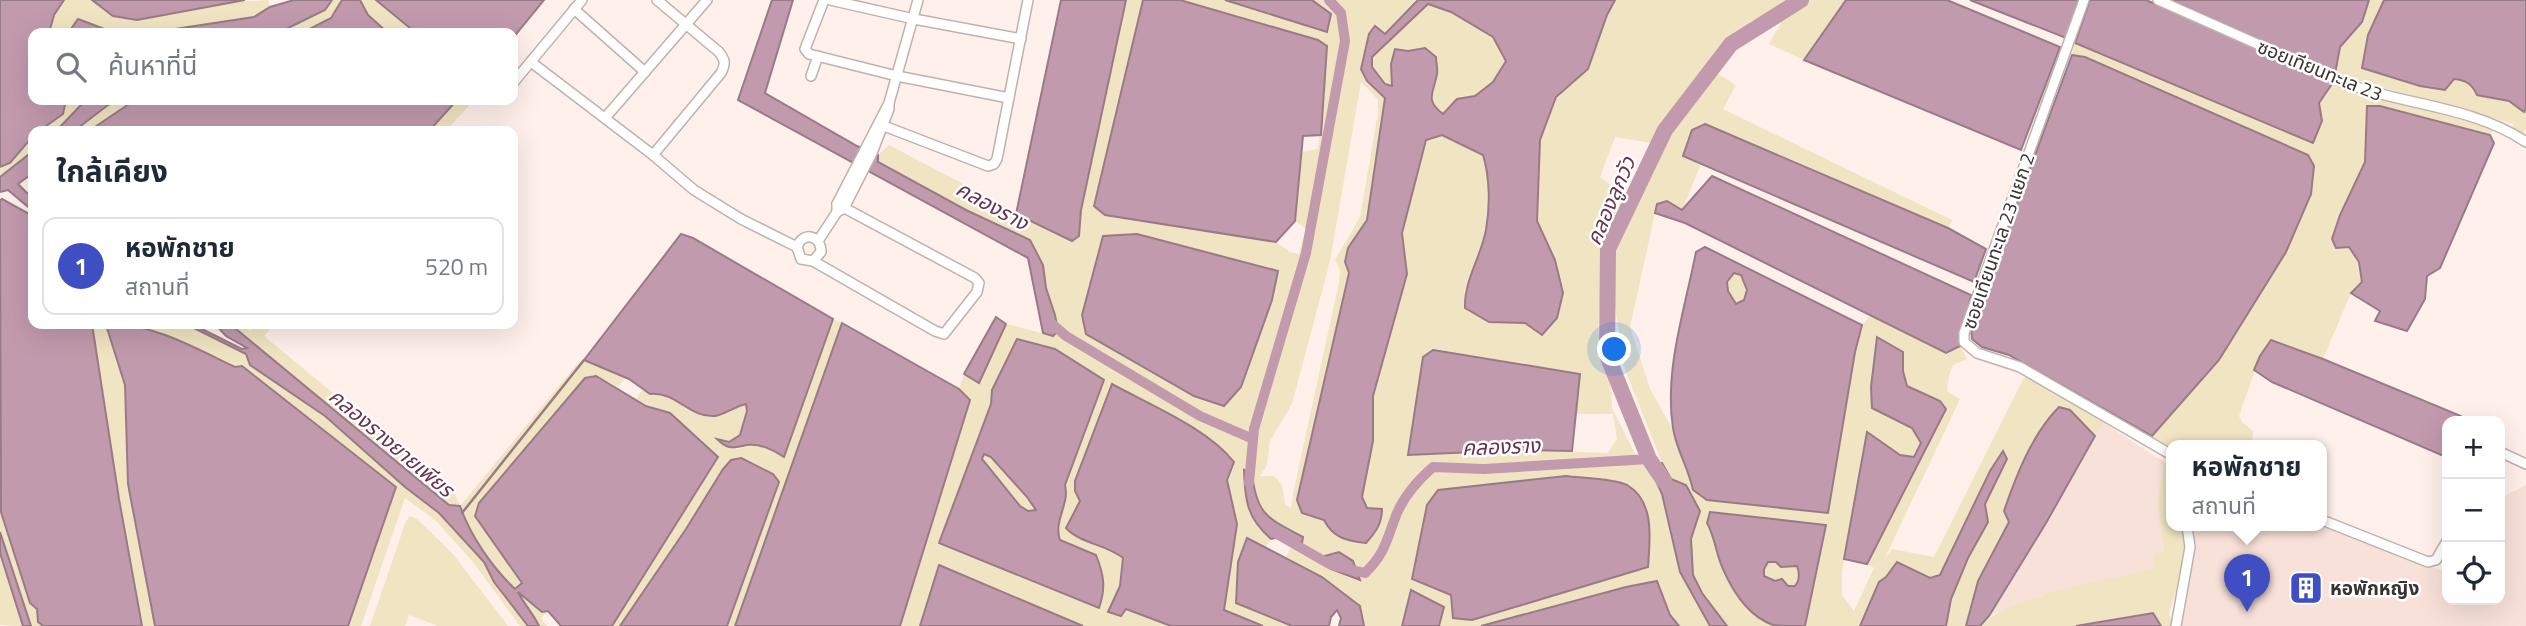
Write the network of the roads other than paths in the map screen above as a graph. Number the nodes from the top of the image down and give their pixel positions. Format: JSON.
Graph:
{"nodes":[{"id":1,"x":582,"y":0,"type":"edge"},
{"id":2,"x":657,"y":0,"type":"edge"},
{"id":3,"x":707,"y":0,"type":"edge"},
{"id":4,"x":824,"y":0,"type":"edge"},
{"id":5,"x":831,"y":0,"type":"edge"},
{"id":6,"x":918,"y":0,"type":"edge"},
{"id":7,"x":1028,"y":0,"type":"edge"},
{"id":8,"x":2084,"y":0,"type":"edge"},
{"id":9,"x":2158,"y":0,"type":"edge"},
{"id":10,"x":574,"y":9,"type":"junction"},
{"id":11,"x":914,"y":19,"type":"junction"},
{"id":12,"x":686,"y":26,"type":"junction"},
{"id":13,"x":1020,"y":39,"type":"junction"},
{"id":14,"x":818,"y":57,"type":"junction"},
{"id":15,"x":531,"y":62,"type":"junction"},
{"id":16,"x":645,"y":72,"type":"junction"},
{"id":17,"x":811,"y":76,"type":"dead end"},
{"id":18,"x":897,"y":76,"type":"junction"},
{"id":19,"x":518,"y":77,"type":"edge"},
{"id":20,"x":1009,"y":98,"type":"junction"},
{"id":21,"x":889,"y":103,"type":"junction"},
{"id":22,"x":605,"y":118,"type":"junction"},
{"id":23,"x":884,"y":125,"type":"junction"},
{"id":24,"x":2526,"y":142,"type":"edge"},
{"id":25,"x":868,"y":151,"type":"junction"},
{"id":26,"x":653,"y":155,"type":"junction"},
{"id":27,"x":839,"y":208,"type":"junction"},
{"id":28,"x":818,"y":241,"type":"junction"},
{"id":29,"x":797,"y":247,"type":"junction"},
{"id":30,"x":813,"y":261,"type":"junction"},
{"id":31,"x":2166,"y":452,"type":"edge"},
{"id":32,"x":2505,"y":454,"type":"edge"},
{"id":33,"x":2526,"y":464,"type":"edge"},
{"id":34,"x":2327,"y":522,"type":"edge"},
{"id":35,"x":2188,"y":531,"type":"edge"},
{"id":36,"x":2446,"y":542,"type":"edge"},
{"id":37,"x":2176,"y":626,"type":"edge"}],
"edges":[{"from":1,"to":10,"type":"street"},
{"from":2,"to":12,"type":"street"},
{"from":3,"to":12,"type":"street"},
{"from":4,"to":14,"type":"street"},
{"from":5,"to":11,"type":"street"},
{"from":6,"to":11,"type":"street"},
{"from":7,"to":13,"type":"street"},
{"from":8,"to":31,"type":"street","name":"ซอยเทียนทะเล 23 แยก 2"},
{"from":9,"to":24,"type":"street","name":"ซอยเทียนทะเล 23"},
{"from":10,"to":15,"type":"street"},
{"from":10,"to":16,"type":"street"},
{"from":11,"to":13,"type":"street"},
{"from":11,"to":18,"type":"street"},
{"from":12,"to":16,"type":"street"},
{"from":12,"to":26,"type":"street"},
{"from":13,"to":20,"type":"street"},
{"from":14,"to":17,"type":"street"},
{"from":14,"to":18,"type":"street"},
{"from":15,"to":19,"type":"street"},
{"from":15,"to":22,"type":"street"},
{"from":16,"to":22,"type":"street"},
{"from":18,"to":20,"type":"street"},
{"from":18,"to":21,"type":"street"},
{"from":20,"to":23,"type":"street"},
{"from":21,"to":23,"type":"street"},
{"from":21,"to":25,"type":"street"},
{"from":22,"to":26,"type":"street"},
{"from":23,"to":25,"type":"street"},
{"from":25,"to":27,"type":"street"},
{"from":26,"to":29,"type":"street"},
{"from":27,"to":28,"type":"street"},
{"from":27,"to":30,"type":"street"},
{"from":28,"to":29,"type":"street"},
{"from":28,"to":30,"type":"street"},
{"from":29,"to":30,"type":"street"},
{"from":32,"to":33,"type":"street"},
{"from":34,"to":36,"type":"street"},
{"from":35,"to":37,"type":"street"}]}
